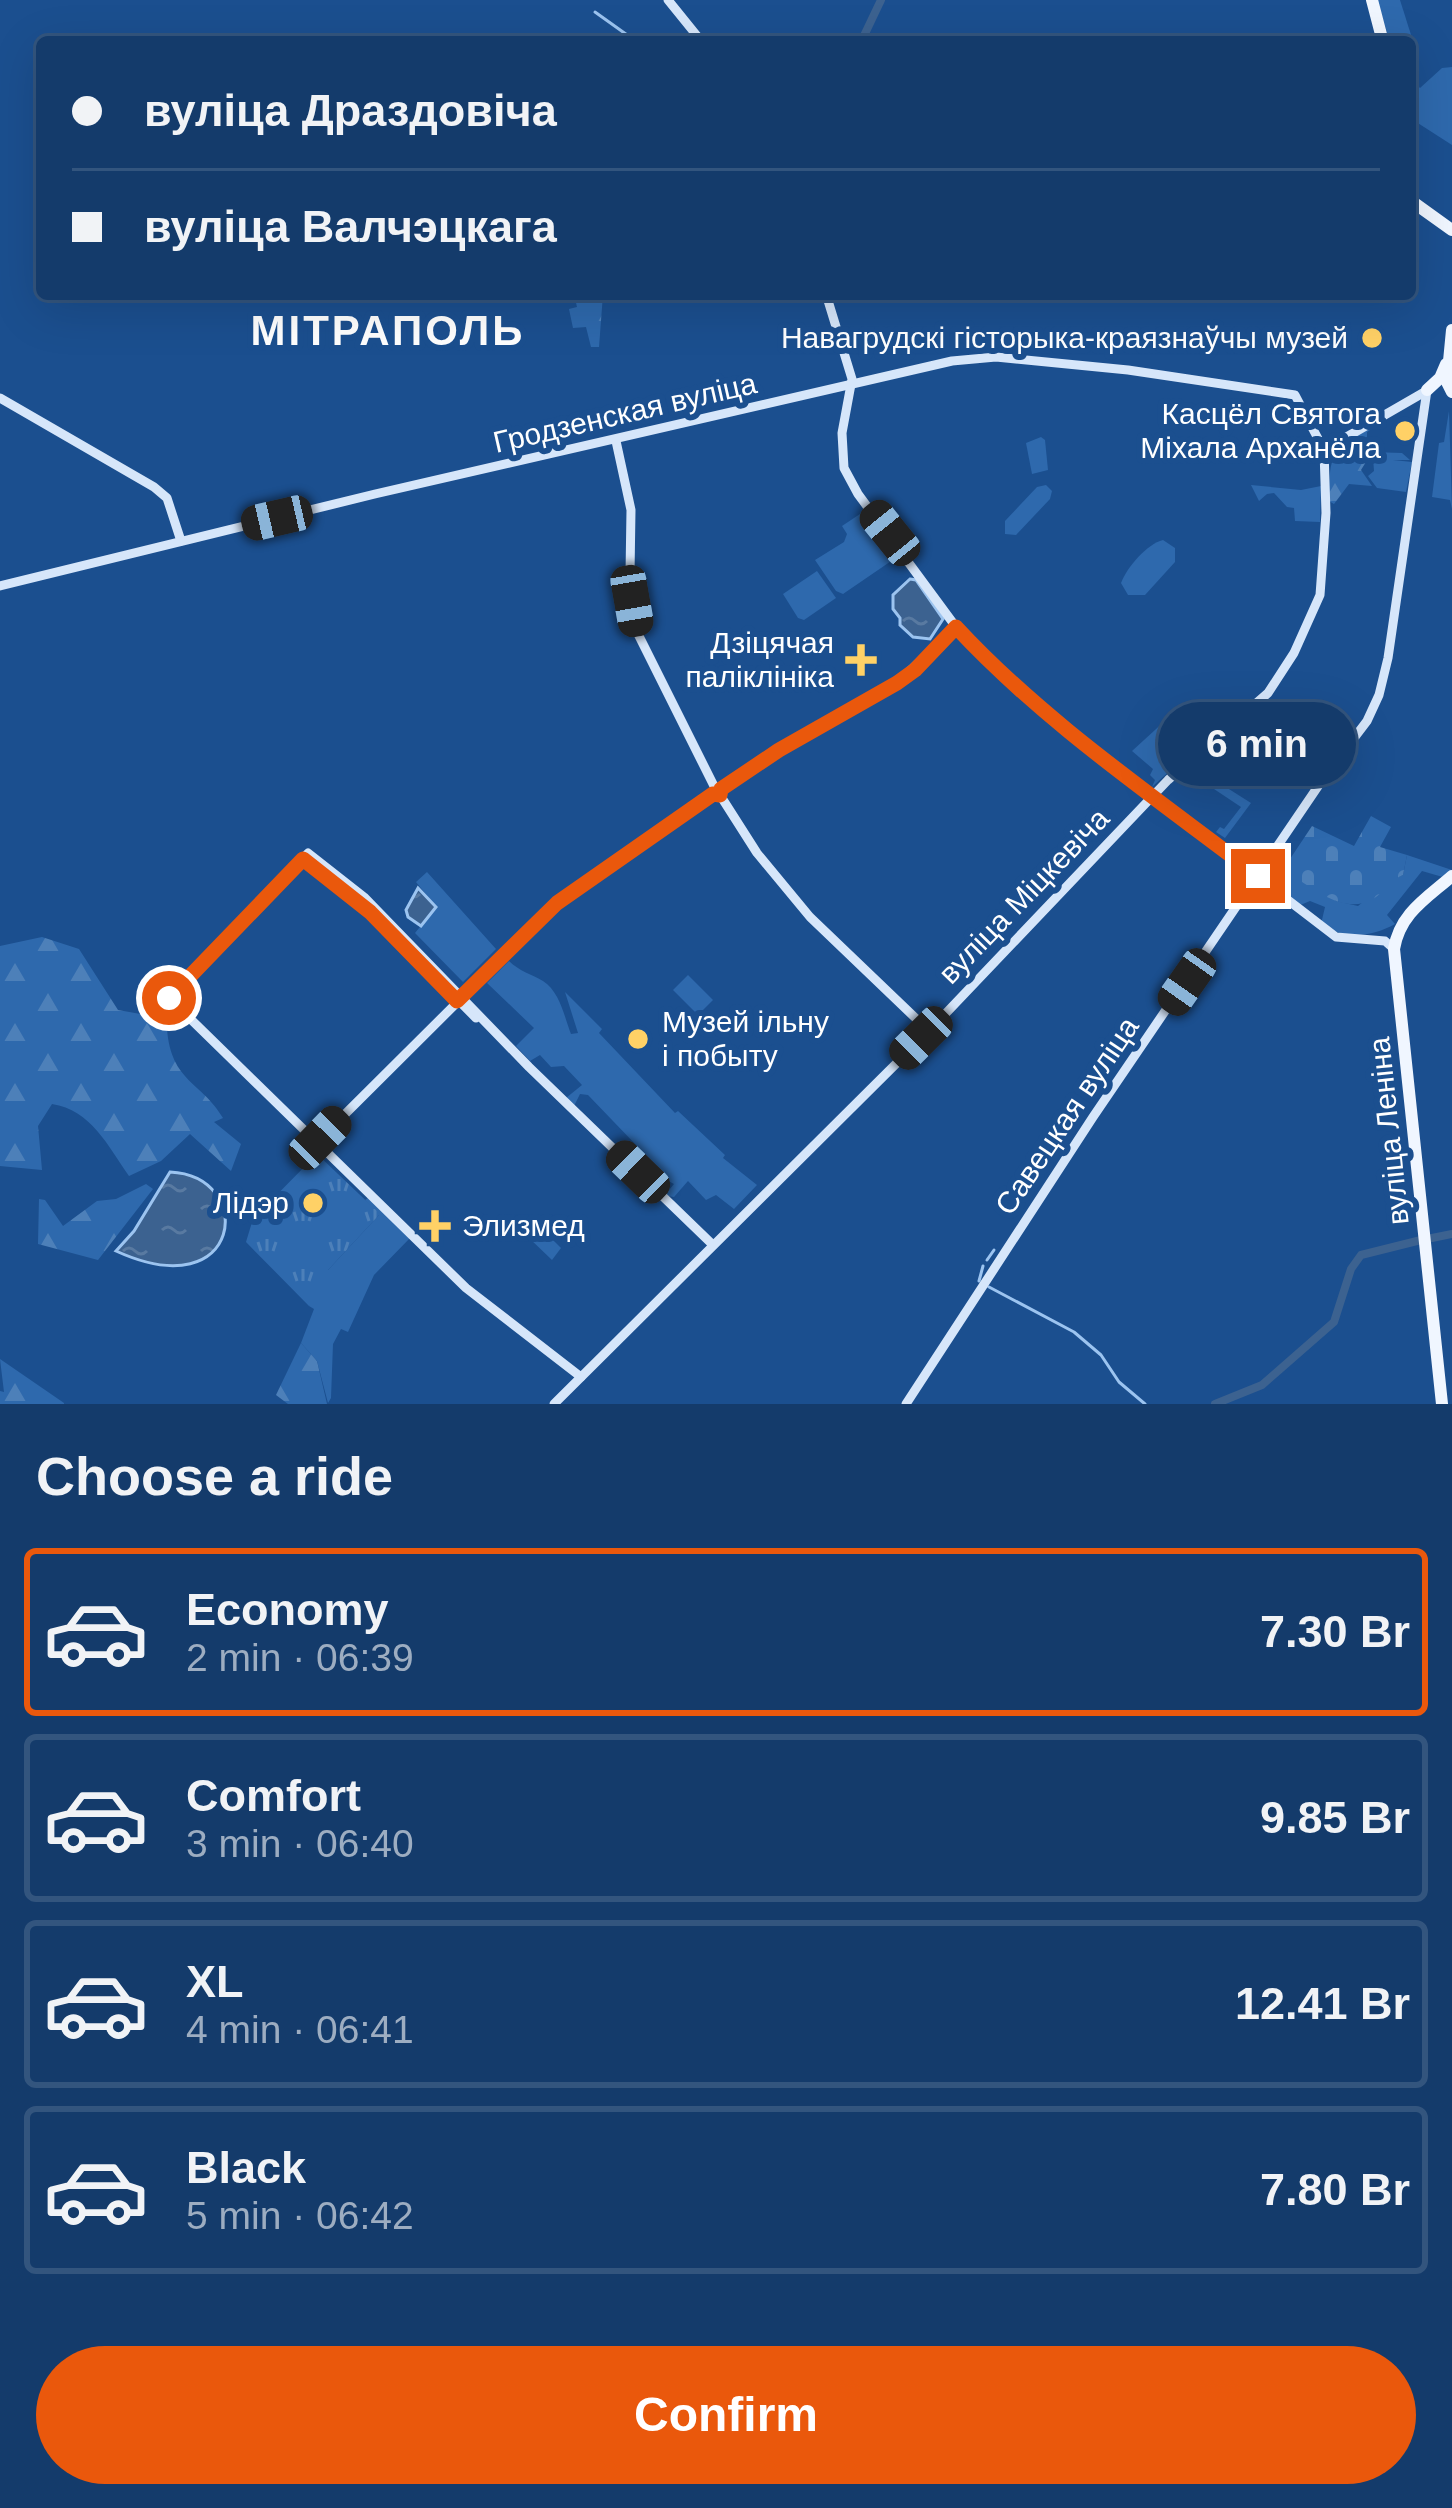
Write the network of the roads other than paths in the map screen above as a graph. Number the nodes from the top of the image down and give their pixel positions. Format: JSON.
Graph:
{"nodes":[{"id":1,"x":668,"y":0,"type":"edge"},
{"id":2,"x":1372,"y":0,"type":"edge"},
{"id":3,"x":697,"y":36,"type":"edge"},
{"id":4,"x":1381,"y":36,"type":"edge"},
{"id":5,"x":1416,"y":204,"type":"edge"},
{"id":6,"x":1452,"y":230,"type":"edge"},
{"id":7,"x":828,"y":300,"type":"edge"},
{"id":8,"x":1452,"y":330,"type":"edge"},
{"id":9,"x":1448,"y":357,"type":"junction"},
{"id":10,"x":852,"y":384,"type":"junction"},
{"id":11,"x":1448,"y":384,"type":"edge"},
{"id":12,"x":1427,"y":390,"type":"junction"},
{"id":13,"x":0,"y":398,"type":"edge"},
{"id":14,"x":616,"y":441,"type":"junction"},
{"id":15,"x":1324,"y":450,"type":"junction"},
{"id":16,"x":181,"y":541,"type":"junction"},
{"id":17,"x":0,"y":586,"type":"edge"},
{"id":18,"x":956,"y":627,"type":"junction"},
{"id":19,"x":717,"y":791,"type":"junction"},
{"id":20,"x":1152,"y":797,"type":"junction"},
{"id":21,"x":1452,"y":875,"type":"edge"},
{"id":22,"x":1258,"y":876,"type":"junction"},
{"id":23,"x":1402,"y":925,"type":"junction"},
{"id":24,"x":1372,"y":939,"type":"junction"},
{"id":25,"x":1394,"y":949,"type":"junction"},
{"id":26,"x":460,"y":998,"type":"junction"},
{"id":27,"x":929,"y":1031,"type":"junction"},
{"id":28,"x":315,"y":1144,"type":"junction"},
{"id":29,"x":713,"y":1245,"type":"junction"},
{"id":30,"x":581,"y":1377,"type":"junction"},
{"id":31,"x":554,"y":1404,"type":"edge"},
{"id":32,"x":906,"y":1404,"type":"edge"},
{"id":33,"x":1442,"y":1404,"type":"edge"}],
"edges":[{"from":1,"to":3,"type":"street"},
{"from":2,"to":4,"type":"main road"},
{"from":5,"to":6,"type":"main road"},
{"from":7,"to":10,"type":"street"},
{"from":8,"to":9,"type":"main road"},
{"from":9,"to":11,"type":"main road"},
{"from":9,"to":12,"type":"main road"},
{"from":10,"to":14,"type":"street","name":"Гродзенская вуліца"},
{"from":10,"to":15,"type":"street","name":"Гродзенская вуліца"},
{"from":10,"to":18,"type":"street"},
{"from":11,"to":12,"type":"street"},
{"from":12,"to":15,"type":"street"},
{"from":12,"to":22,"type":"street","name":"Савецкая вуліца"},
{"from":13,"to":16,"type":"street"},
{"from":14,"to":16,"type":"street","name":"Гродзенская вуліца"},
{"from":14,"to":19,"type":"street"},
{"from":15,"to":20,"type":"street","name":"вуліца Міцкевіча"},
{"from":16,"to":17,"type":"street","name":"Гродзенская вуліца"},
{"from":18,"to":19,"type":"street"},
{"from":18,"to":20,"type":"street"},
{"from":19,"to":26,"type":"street"},
{"from":19,"to":27,"type":"street"},
{"from":20,"to":22,"type":"street"},
{"from":20,"to":27,"type":"street","name":"вуліца Міцкевіча"},
{"from":21,"to":23,"type":"main road","name":"вуліца Леніна"},
{"from":22,"to":24,"type":"street"},
{"from":22,"to":32,"type":"street","name":"Савецкая вуліца"},
{"from":23,"to":24,"type":"street"},
{"from":23,"to":25,"type":"main road","name":"вуліца Леніна"},
{"from":24,"to":25,"type":"street"},
{"from":25,"to":33,"type":"main road","name":"вуліца Леніна"},
{"from":26,"to":28,"type":"street"},
{"from":26,"to":28,"type":"street"},
{"from":26,"to":29,"type":"street"},
{"from":27,"to":29,"type":"street","name":"вуліца Міцкевіча"},
{"from":28,"to":30,"type":"street"},
{"from":29,"to":30,"type":"street","name":"вуліца Міцкевіча"},
{"from":30,"to":31,"type":"street","name":"вуліца Міцкевіча"}]}
